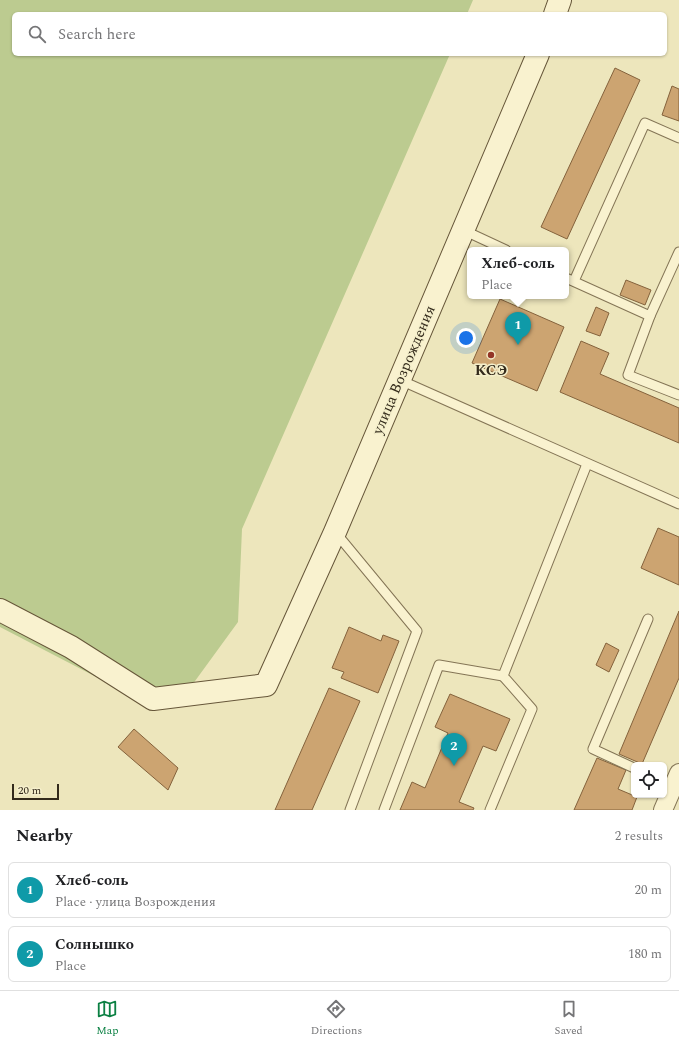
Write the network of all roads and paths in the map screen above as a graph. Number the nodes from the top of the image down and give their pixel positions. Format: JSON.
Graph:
{"nodes":[{"id":1,"x":560,"y":0,"type":"edge"},
{"id":2,"x":555,"y":12,"type":"edge"},
{"id":3,"x":537,"y":56,"type":"edge"},
{"id":4,"x":679,"y":138,"type":"edge"},
{"id":5,"x":463,"y":230,"type":"junction"},
{"id":6,"x":500,"y":247,"type":"edge"},
{"id":7,"x":679,"y":252,"type":"edge"},
{"id":8,"x":570,"y":280,"type":"edge"},
{"id":9,"x":650,"y":316,"type":"junction"},
{"id":10,"x":400,"y":380,"type":"junction"},
{"id":11,"x":679,"y":395,"type":"edge"},
{"id":12,"x":587,"y":464,"type":"junction"},
{"id":13,"x":679,"y":504,"type":"edge"},
{"id":14,"x":335,"y":532,"type":"junction"},
{"id":15,"x":0,"y":610,"type":"edge"},
{"id":16,"x":648,"y":619,"type":"dead end"},
{"id":17,"x":503,"y":676,"type":"junction"},
{"id":18,"x":631,"y":767,"type":"edge"},
{"id":19,"x":672,"y":780,"type":"edge"},
{"id":20,"x":350,"y":810,"type":"edge"},
{"id":21,"x":384,"y":810,"type":"edge"},
{"id":22,"x":490,"y":810,"type":"edge"},
{"id":23,"x":663,"y":810,"type":"edge"}],
"edges":[{"from":1,"to":2,"type":"street"},
{"from":3,"to":5,"type":"street","name":"улица Возрождения"},
{"from":4,"to":8,"type":"lane"},
{"from":5,"to":6,"type":"lane"},
{"from":5,"to":10,"type":"street","name":"улица Возрождения"},
{"from":7,"to":9,"type":"lane"},
{"from":8,"to":9,"type":"lane"},
{"from":9,"to":11,"type":"lane"},
{"from":10,"to":12,"type":"lane"},
{"from":10,"to":14,"type":"street","name":"улица Возрождения"},
{"from":12,"to":13,"type":"lane"},
{"from":12,"to":17,"type":"lane"},
{"from":14,"to":15,"type":"street","name":"улица Возрождения"},
{"from":14,"to":20,"type":"lane"},
{"from":16,"to":18,"type":"lane"},
{"from":17,"to":21,"type":"lane"},
{"from":17,"to":22,"type":"lane"},
{"from":19,"to":23,"type":"street"}]}
